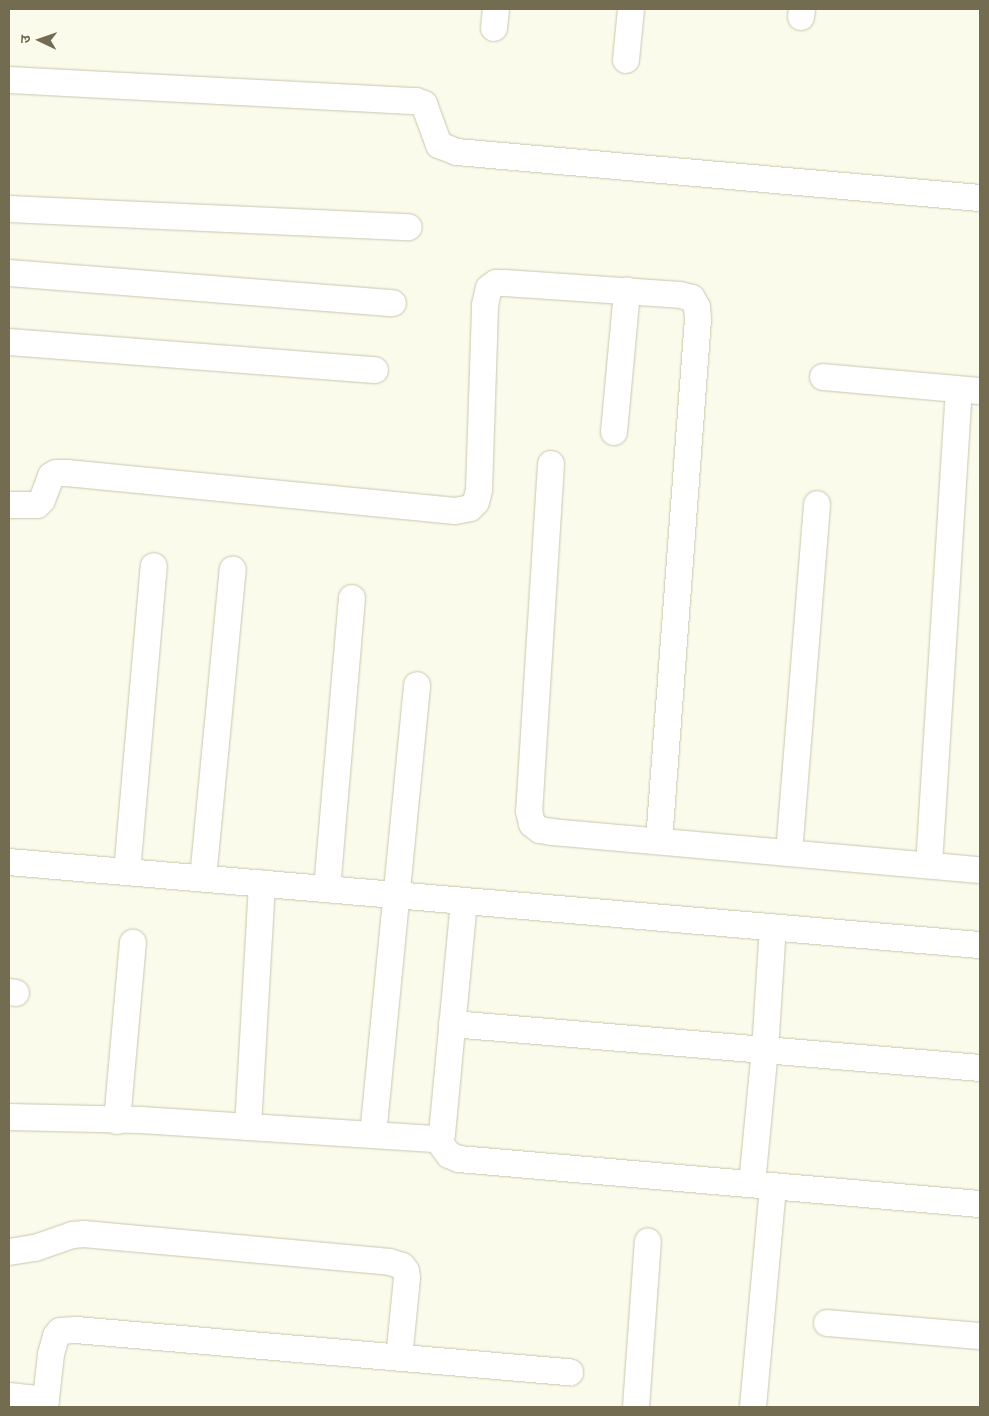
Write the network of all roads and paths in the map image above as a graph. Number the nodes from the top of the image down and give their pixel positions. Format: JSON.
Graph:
{"nodes":[{"id":1,"x":631,"y":9,"type":"edge"},
{"id":2,"x":626,"y":60,"type":"dead end"},
{"id":3,"x":9,"y":80,"type":"edge"},
{"id":4,"x":980,"y":198,"type":"edge"},
{"id":5,"x":9,"y":209,"type":"edge"},
{"id":6,"x":409,"y":227,"type":"dead end"},
{"id":7,"x":9,"y":273,"type":"edge"},
{"id":8,"x":627,"y":291,"type":"junction"},
{"id":9,"x":393,"y":304,"type":"dead end"},
{"id":10,"x":9,"y":342,"type":"edge"},
{"id":11,"x":375,"y":370,"type":"dead end"},
{"id":12,"x":823,"y":377,"type":"dead end"},
{"id":13,"x":969,"y":391,"type":"edge"},
{"id":14,"x":614,"y":432,"type":"dead end"},
{"id":15,"x":551,"y":464,"type":"dead end"},
{"id":16,"x":816,"y":504,"type":"dead end"},
{"id":17,"x":9,"y":505,"type":"edge"},
{"id":18,"x":154,"y":566,"type":"dead end"},
{"id":19,"x":233,"y":570,"type":"dead end"},
{"id":20,"x":352,"y":598,"type":"dead end"},
{"id":21,"x":417,"y":685,"type":"dead end"},
{"id":22,"x":659,"y":841,"type":"junction"},
{"id":23,"x":789,"y":853,"type":"junction"},
{"id":24,"x":9,"y":862,"type":"edge"},
{"id":25,"x":930,"y":865,"type":"junction"},
{"id":26,"x":980,"y":870,"type":"edge"},
{"id":27,"x":127,"y":872,"type":"junction"},
{"id":28,"x":203,"y":878,"type":"junction"},
{"id":29,"x":262,"y":883,"type":"junction"},
{"id":30,"x":327,"y":889,"type":"junction"},
{"id":31,"x":395,"y":895,"type":"junction"},
{"id":32,"x":464,"y":901,"type":"junction"},
{"id":33,"x":772,"y":928,"type":"junction"},
{"id":34,"x":133,"y":943,"type":"dead end"},
{"id":35,"x":980,"y":945,"type":"edge"},
{"id":36,"x":452,"y":1024,"type":"junction"},
{"id":37,"x":765,"y":1050,"type":"junction"},
{"id":38,"x":980,"y":1068,"type":"edge"},
{"id":39,"x":9,"y":1117,"type":"edge"},
{"id":40,"x":117,"y":1121,"type":"junction"},
{"id":41,"x":248,"y":1127,"type":"junction"},
{"id":42,"x":374,"y":1135,"type":"junction"},
{"id":43,"x":437,"y":1139,"type":"junction"},
{"id":44,"x":763,"y":1185,"type":"junction"},
{"id":45,"x":980,"y":1204,"type":"edge"},
{"id":46,"x":648,"y":1242,"type":"dead end"},
{"id":47,"x":9,"y":1252,"type":"edge"},
{"id":48,"x":827,"y":1323,"type":"dead end"},
{"id":49,"x":980,"y":1336,"type":"edge"},
{"id":50,"x":399,"y":1358,"type":"junction"},
{"id":51,"x":570,"y":1372,"type":"dead end"},
{"id":52,"x":9,"y":1396,"type":"edge"},
{"id":53,"x":46,"y":1404,"type":"edge"},
{"id":54,"x":636,"y":1407,"type":"edge"},
{"id":55,"x":754,"y":1407,"type":"edge"}],
"edges":[{"from":1,"to":2,"type":"street"},
{"from":3,"to":4,"type":"street"},
{"from":5,"to":6,"type":"street"},
{"from":7,"to":9,"type":"street"},
{"from":8,"to":14,"type":"street"},
{"from":8,"to":17,"type":"street"},
{"from":8,"to":22,"type":"street"},
{"from":10,"to":11,"type":"street"},
{"from":12,"to":13,"type":"street"},
{"from":13,"to":25,"type":"street"},
{"from":15,"to":22,"type":"street"},
{"from":16,"to":23,"type":"street"},
{"from":18,"to":27,"type":"street"},
{"from":19,"to":28,"type":"street"},
{"from":20,"to":30,"type":"street"},
{"from":21,"to":31,"type":"street"},
{"from":22,"to":23,"type":"street"},
{"from":23,"to":25,"type":"street"},
{"from":24,"to":27,"type":"street"},
{"from":25,"to":26,"type":"street"},
{"from":27,"to":28,"type":"street"},
{"from":28,"to":29,"type":"street"},
{"from":29,"to":30,"type":"street"},
{"from":29,"to":41,"type":"street"},
{"from":30,"to":31,"type":"street"},
{"from":31,"to":32,"type":"street"},
{"from":31,"to":42,"type":"street"},
{"from":32,"to":33,"type":"street"},
{"from":32,"to":36,"type":"street"},
{"from":33,"to":35,"type":"street"},
{"from":33,"to":37,"type":"street"},
{"from":34,"to":40,"type":"street"},
{"from":36,"to":37,"type":"street"},
{"from":36,"to":43,"type":"street"},
{"from":37,"to":38,"type":"street"},
{"from":37,"to":44,"type":"street"},
{"from":39,"to":40,"type":"street"},
{"from":40,"to":41,"type":"street"},
{"from":41,"to":42,"type":"street"},
{"from":42,"to":43,"type":"street"},
{"from":43,"to":44,"type":"street"},
{"from":44,"to":45,"type":"street"},
{"from":44,"to":55,"type":"street"},
{"from":46,"to":54,"type":"street"},
{"from":47,"to":50,"type":"street"},
{"from":48,"to":49,"type":"street"},
{"from":50,"to":51,"type":"street"},
{"from":50,"to":53,"type":"street"},
{"from":52,"to":53,"type":"street"}]}
